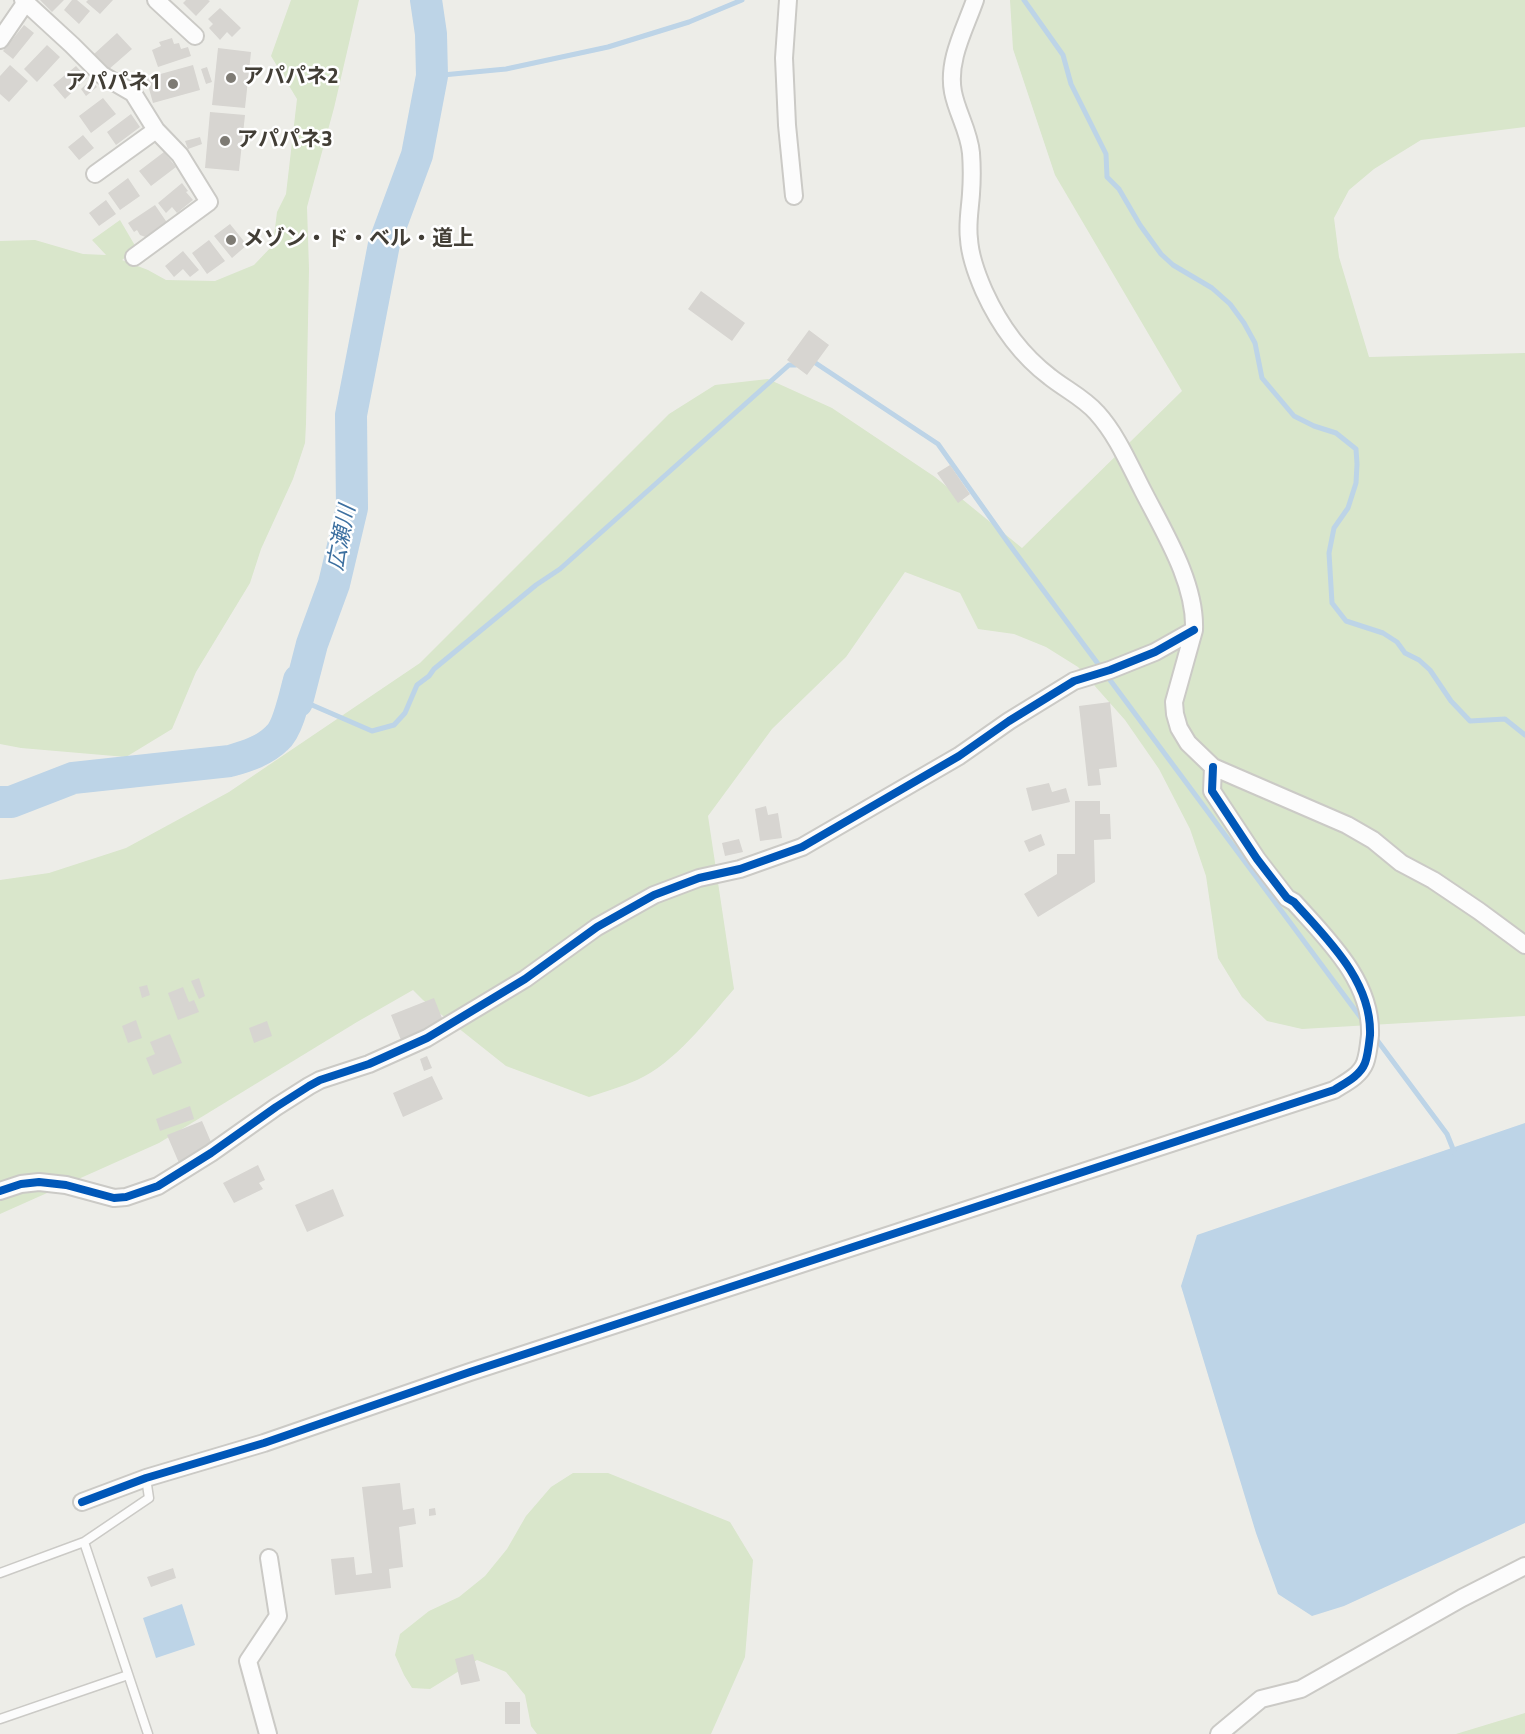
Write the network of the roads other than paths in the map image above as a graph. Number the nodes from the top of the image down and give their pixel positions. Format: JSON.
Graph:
{"nodes":[{"id":1,"x":156,"y":0,"type":"edge"},
{"id":2,"x":788,"y":0,"type":"edge"},
{"id":3,"x":975,"y":0,"type":"edge"},
{"id":4,"x":25,"y":1,"type":"edge"},
{"id":5,"x":195,"y":36,"type":"dead end"},
{"id":6,"x":0,"y":40,"type":"edge"},
{"id":7,"x":156,"y":130,"type":"junction"},
{"id":8,"x":95,"y":174,"type":"dead end"},
{"id":9,"x":794,"y":196,"type":"dead end"},
{"id":10,"x":134,"y":257,"type":"dead end"},
{"id":11,"x":1194,"y":630,"type":"junction"},
{"id":12,"x":1213,"y":767,"type":"junction"},
{"id":13,"x":1525,"y":945,"type":"edge"},
{"id":14,"x":0,"y":1191,"type":"edge"},
{"id":15,"x":146,"y":1478,"type":"junction"},
{"id":16,"x":82,"y":1502,"type":"dead end"},
{"id":17,"x":84,"y":1542,"type":"junction"},
{"id":18,"x":269,"y":1558,"type":"dead end"},
{"id":19,"x":1525,"y":1566,"type":"edge"},
{"id":20,"x":0,"y":1573,"type":"edge"},
{"id":21,"x":128,"y":1674,"type":"junction"},
{"id":22,"x":0,"y":1719,"type":"edge"},
{"id":23,"x":148,"y":1734,"type":"edge"},
{"id":24,"x":268,"y":1734,"type":"edge"},
{"id":25,"x":1219,"y":1734,"type":"edge"}],
"edges":[{"from":1,"to":5,"type":"street"},
{"from":2,"to":9,"type":"street"},
{"from":3,"to":11,"type":"street"},
{"from":4,"to":6,"type":"street"},
{"from":4,"to":7,"type":"street"},
{"from":7,"to":8,"type":"street"},
{"from":7,"to":10,"type":"street"},
{"from":11,"to":12,"type":"street"},
{"from":11,"to":14,"type":"street"},
{"from":12,"to":13,"type":"street"},
{"from":12,"to":15,"type":"street"},
{"from":15,"to":16,"type":"street"},
{"from":15,"to":17,"type":"lane"},
{"from":17,"to":20,"type":"lane"},
{"from":17,"to":21,"type":"lane"},
{"from":18,"to":24,"type":"street"},
{"from":19,"to":25,"type":"street"},
{"from":21,"to":22,"type":"lane"},
{"from":21,"to":23,"type":"lane"}]}
